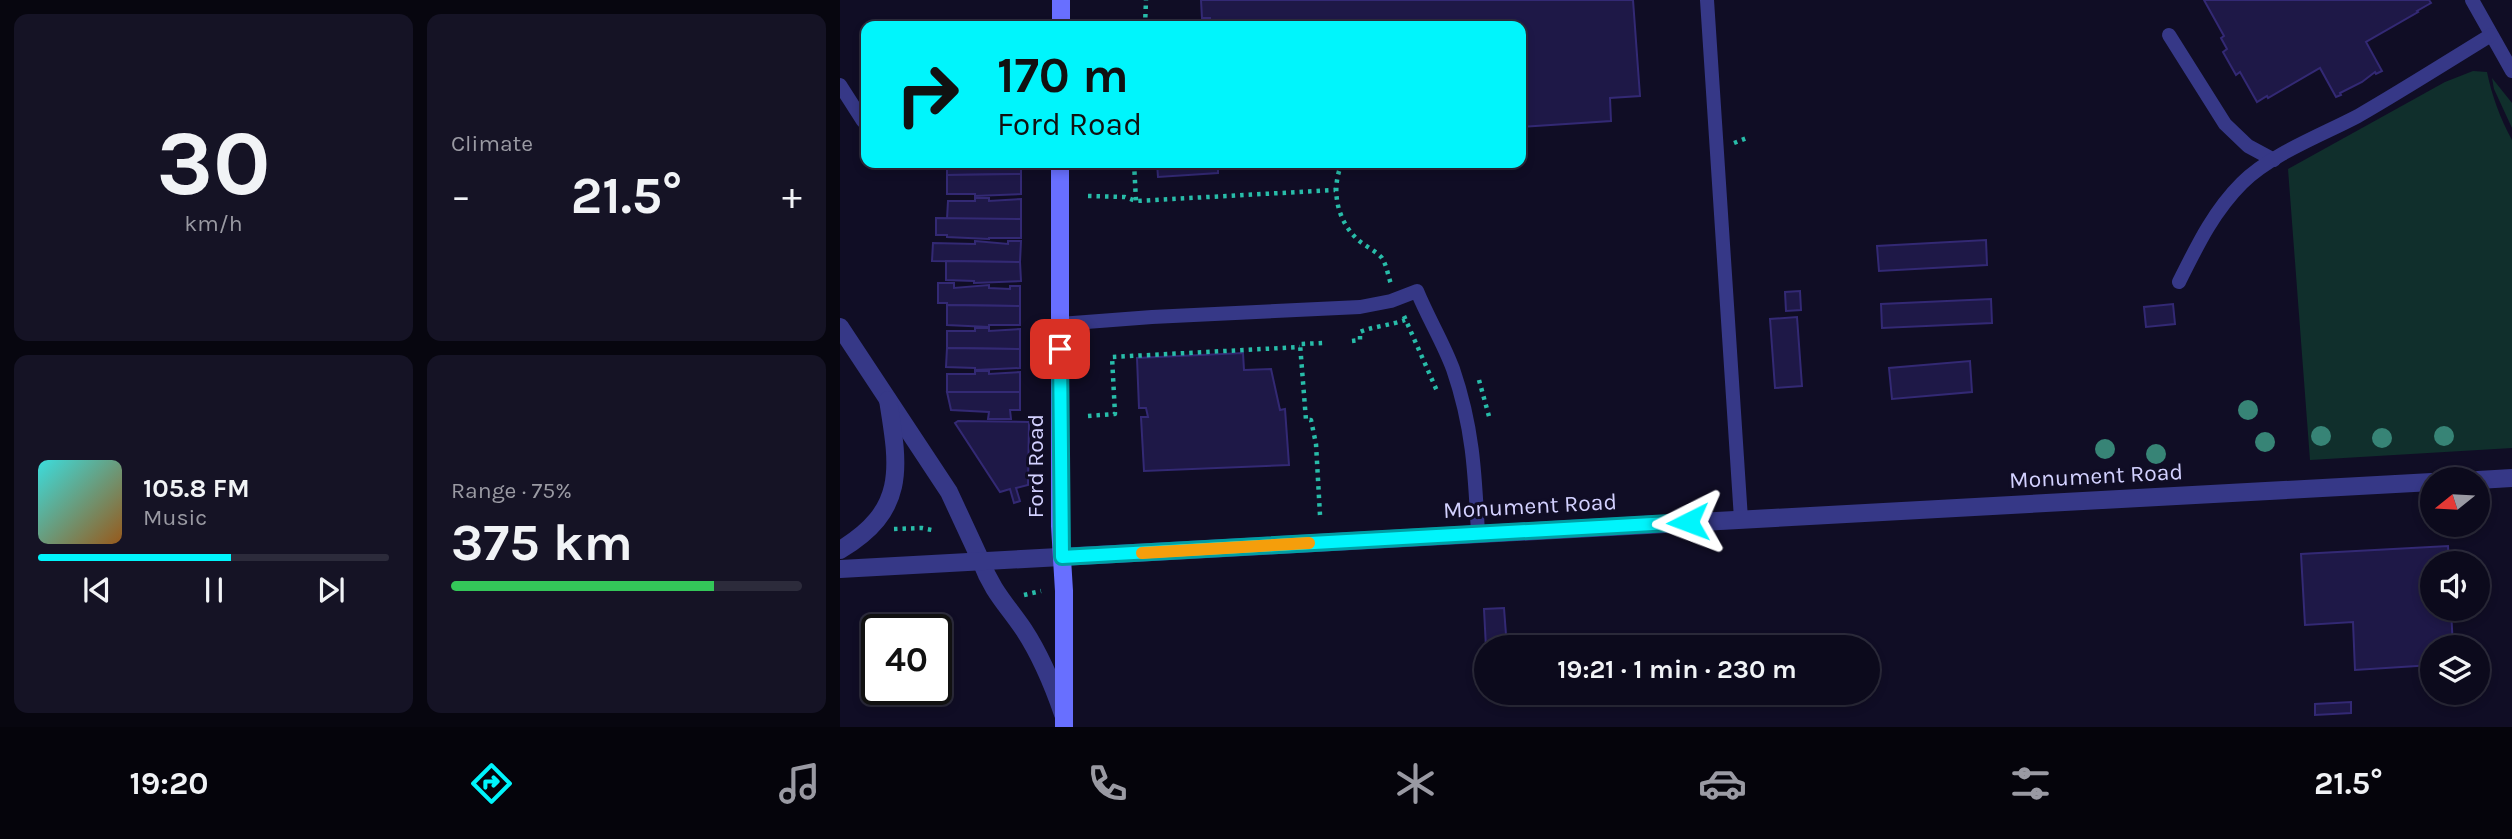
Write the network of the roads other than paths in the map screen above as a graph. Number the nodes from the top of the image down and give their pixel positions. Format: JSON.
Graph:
{"nodes":[{"id":1,"x":1061,"y":0,"type":"edge"},
{"id":2,"x":1706,"y":0,"type":"edge"},
{"id":3,"x":2472,"y":0,"type":"edge"},
{"id":4,"x":1061,"y":21,"type":"edge"},
{"id":5,"x":2169,"y":35,"type":"dead end"},
{"id":6,"x":2491,"y":35,"type":"junction"},
{"id":7,"x":2512,"y":71,"type":"edge"},
{"id":8,"x":840,"y":85,"type":"edge"},
{"id":9,"x":861,"y":118,"type":"edge"},
{"id":10,"x":2274,"y":160,"type":"junction"},
{"id":11,"x":1060,"y":168,"type":"edge"},
{"id":12,"x":2179,"y":282,"type":"dead end"},
{"id":13,"x":1060,"y":324,"type":"junction"},
{"id":14,"x":840,"y":327,"type":"edge"},
{"id":15,"x":888,"y":400,"type":"junction"},
{"id":16,"x":2512,"y":478,"type":"edge"},
{"id":17,"x":2490,"y":479,"type":"edge"},
{"id":18,"x":2420,"y":483,"type":"edge"},
{"id":19,"x":1741,"y":519,"type":"junction"},
{"id":20,"x":1478,"y":534,"type":"junction"},
{"id":21,"x":840,"y":550,"type":"edge"},
{"id":22,"x":1062,"y":557,"type":"junction"},
{"id":23,"x":981,"y":561,"type":"junction"},
{"id":24,"x":840,"y":569,"type":"edge"},
{"id":25,"x":1064,"y":722,"type":"edge"}],
"edges":[{"from":1,"to":4,"type":"main road"},
{"from":2,"to":19,"type":"lane"},
{"from":3,"to":6,"type":"lane"},
{"from":5,"to":10,"type":"lane"},
{"from":6,"to":7,"type":"lane"},
{"from":6,"to":10,"type":"lane"},
{"from":8,"to":9,"type":"lane"},
{"from":10,"to":12,"type":"lane"},
{"from":11,"to":13,"type":"main road","name":"Ford Road"},
{"from":13,"to":20,"type":"lane"},
{"from":13,"to":22,"type":"main road","name":"Ford Road"},
{"from":14,"to":15,"type":"street"},
{"from":15,"to":21,"type":"street"},
{"from":15,"to":23,"type":"street"},
{"from":16,"to":17,"type":"street"},
{"from":18,"to":19,"type":"street","name":"Monument Road"},
{"from":19,"to":20,"type":"street","name":"Monument Road"},
{"from":20,"to":22,"type":"street","name":"Monument Road"},
{"from":22,"to":23,"type":"street","name":"Monument Road"},
{"from":22,"to":25,"type":"main road","name":"Ford Road"},
{"from":23,"to":24,"type":"street","name":"Monument Road"},
{"from":23,"to":25,"type":"street"}]}
